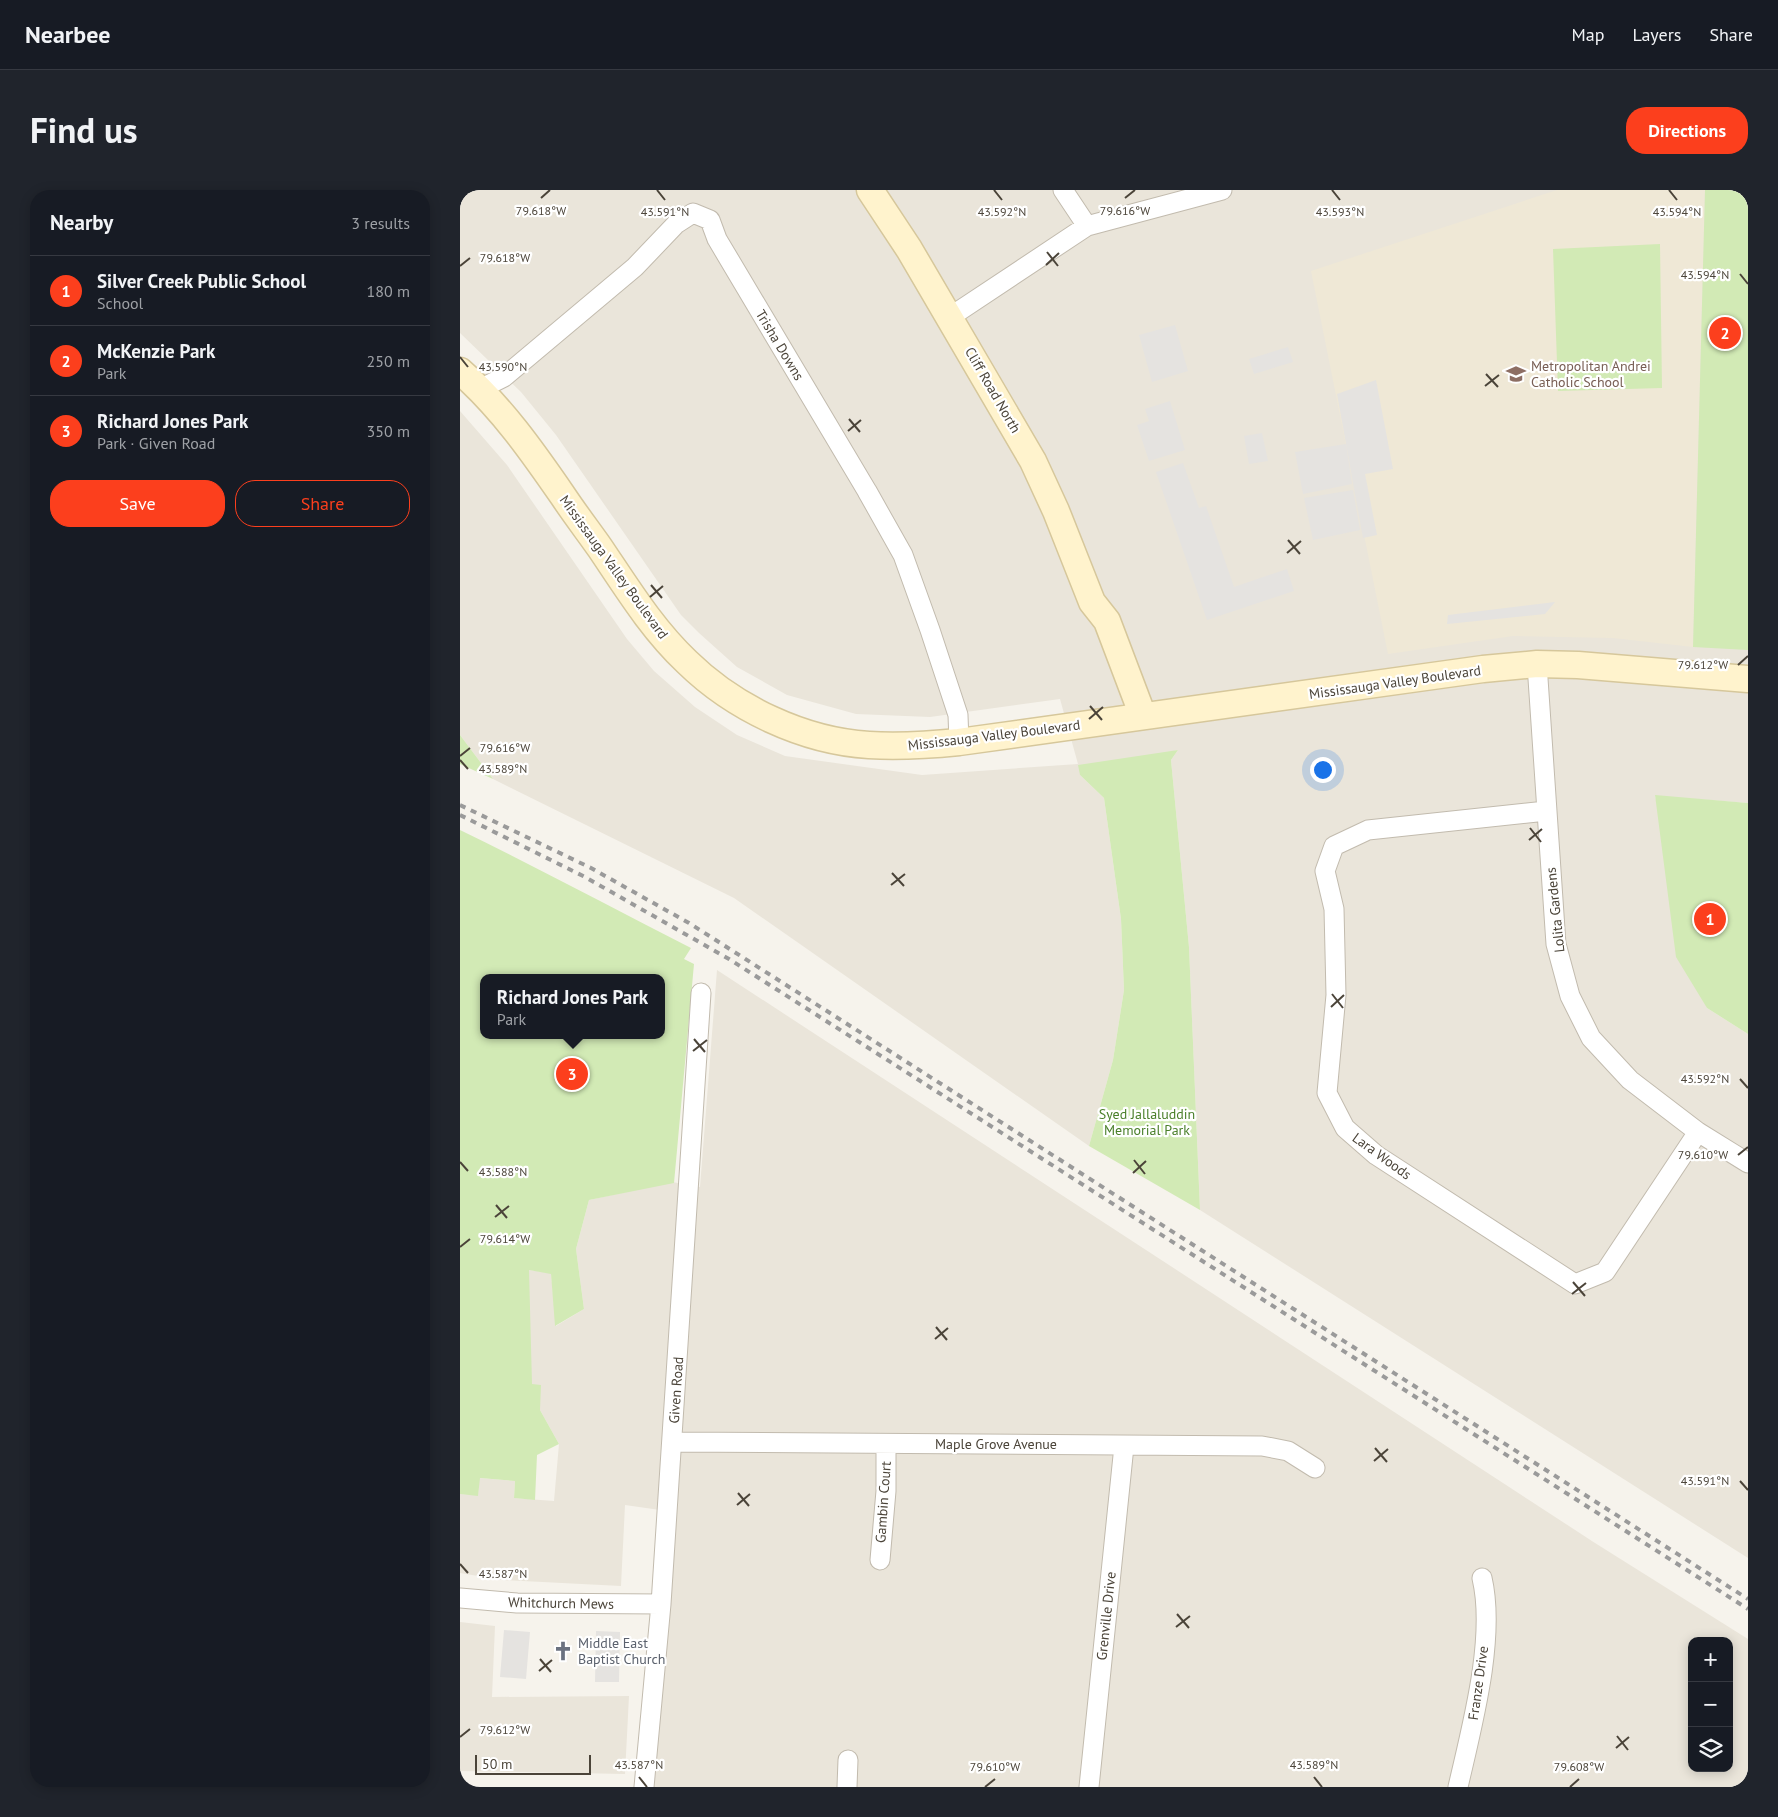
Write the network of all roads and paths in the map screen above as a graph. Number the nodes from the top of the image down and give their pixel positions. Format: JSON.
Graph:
{"nodes":[{"id":1,"x":870,"y":190,"type":"edge"},
{"id":2,"x":1064,"y":190,"type":"edge"},
{"id":3,"x":1222,"y":190,"type":"edge"},
{"id":4,"x":1087,"y":226,"type":"junction"},
{"id":5,"x":950,"y":317,"type":"junction"},
{"id":6,"x":460,"y":371,"type":"edge"},
{"id":7,"x":480,"y":389,"type":"junction"},
{"id":8,"x":1537,"y":664,"type":"junction"},
{"id":9,"x":1748,"y":679,"type":"edge"},
{"id":10,"x":1134,"y":717,"type":"junction"},
{"id":11,"x":959,"y":742,"type":"junction"},
{"id":12,"x":1546,"y":811,"type":"junction"},
{"id":13,"x":701,"y":993,"type":"dead end"},
{"id":14,"x":1698,"y":1132,"type":"junction"},
{"id":15,"x":1748,"y":1163,"type":"edge"},
{"id":16,"x":672,"y":1442,"type":"junction"},
{"id":17,"x":886,"y":1444,"type":"junction"},
{"id":18,"x":1124,"y":1446,"type":"junction"},
{"id":19,"x":1315,"y":1468,"type":"dead end"},
{"id":20,"x":880,"y":1560,"type":"dead end"},
{"id":21,"x":1482,"y":1578,"type":"dead end"},
{"id":22,"x":460,"y":1598,"type":"edge"},
{"id":23,"x":661,"y":1604,"type":"junction"},
{"id":24,"x":848,"y":1760,"type":"dead end"},
{"id":25,"x":644,"y":1787,"type":"edge"},
{"id":26,"x":847,"y":1787,"type":"edge"},
{"id":27,"x":1089,"y":1787,"type":"edge"},
{"id":28,"x":1458,"y":1787,"type":"edge"}],
"edges":[{"from":1,"to":5,"type":"street","name":"Cliff Road North"},
{"from":2,"to":4,"type":"street"},
{"from":3,"to":4,"type":"street"},
{"from":4,"to":5,"type":"street"},
{"from":5,"to":10,"type":"street","name":"Cliff Road North"},
{"from":6,"to":7,"type":"street","name":"Mississauga Valley Boulevard"},
{"from":7,"to":11,"type":"street","name":"Mississauga Valley Boulevard"},
{"from":7,"to":11,"type":"street","name":"Trisha Downs"},
{"from":8,"to":9,"type":"street","name":"Mississauga Valley Boulevard"},
{"from":8,"to":10,"type":"street","name":"Mississauga Valley Boulevard"},
{"from":8,"to":12,"type":"street","name":"Lolita Gardens"},
{"from":10,"to":11,"type":"street","name":"Mississauga Valley Boulevard"},
{"from":12,"to":14,"type":"street","name":"Lolita Gardens"},
{"from":12,"to":14,"type":"street","name":"Lara Woods"},
{"from":13,"to":16,"type":"street","name":"Given Road"},
{"from":14,"to":15,"type":"street","name":"Lolita Gardens"},
{"from":16,"to":17,"type":"street","name":"Maple Grove Avenue"},
{"from":16,"to":23,"type":"street","name":"Given Road"},
{"from":17,"to":18,"type":"street","name":"Maple Grove Avenue"},
{"from":17,"to":20,"type":"street","name":"Gambin Court"},
{"from":18,"to":19,"type":"street","name":"Maple Grove Avenue"},
{"from":18,"to":27,"type":"street","name":"Grenville Drive"},
{"from":21,"to":28,"type":"street","name":"Franze Drive"},
{"from":22,"to":23,"type":"street","name":"Whitchurch Mews"},
{"from":23,"to":25,"type":"street","name":"Given Road"},
{"from":24,"to":26,"type":"street"}]}
